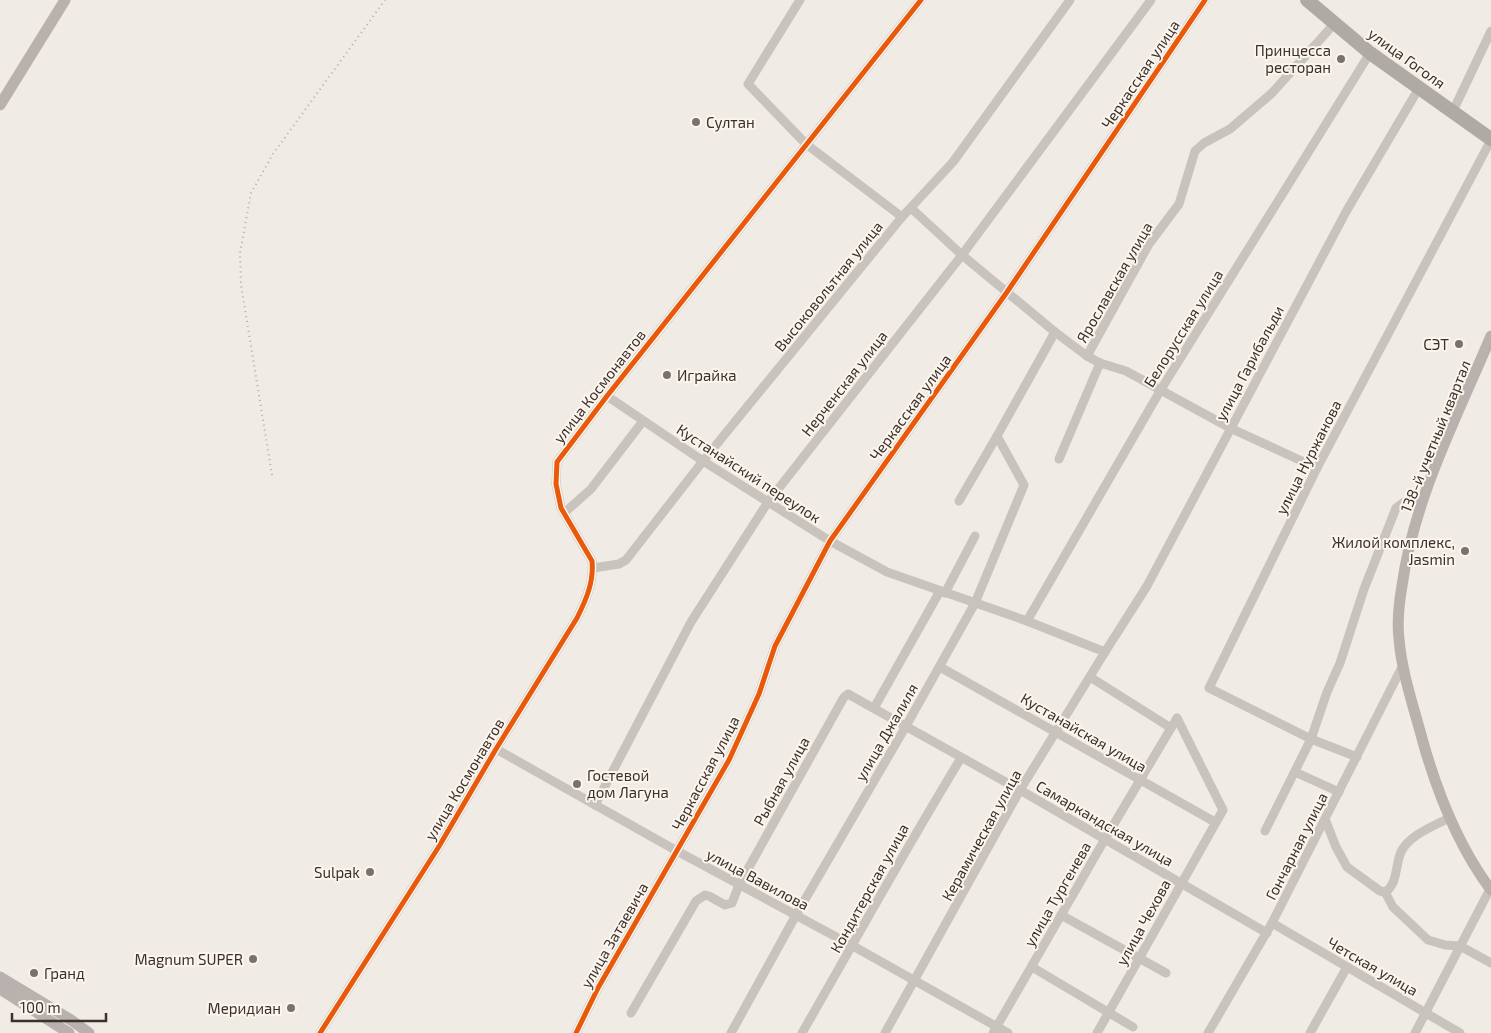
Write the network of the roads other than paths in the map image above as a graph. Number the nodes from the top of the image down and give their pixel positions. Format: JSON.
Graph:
{"nodes":[{"id":1,"x":65,"y":0,"type":"edge"},
{"id":2,"x":800,"y":0,"type":"edge"},
{"id":3,"x":921,"y":0,"type":"edge"},
{"id":4,"x":1070,"y":0,"type":"edge"},
{"id":5,"x":1151,"y":0,"type":"edge"},
{"id":6,"x":1205,"y":0,"type":"edge"},
{"id":7,"x":1307,"y":0,"type":"edge"},
{"id":8,"x":1335,"y":23,"type":"junction"},
{"id":9,"x":1491,"y":31,"type":"edge"},
{"id":10,"x":1370,"y":53,"type":"junction"},
{"id":11,"x":1419,"y":88,"type":"junction"},
{"id":12,"x":0,"y":105,"type":"edge"},
{"id":13,"x":1453,"y":112,"type":"junction"},
{"id":14,"x":1491,"y":140,"type":"edge"},
{"id":15,"x":806,"y":144,"type":"junction"},
{"id":16,"x":911,"y":208,"type":"junction"},
{"id":17,"x":902,"y":217,"type":"junction"},
{"id":18,"x":962,"y":255,"type":"junction"},
{"id":19,"x":1007,"y":292,"type":"junction"},
{"id":20,"x":1055,"y":332,"type":"junction"},
{"id":21,"x":1491,"y":336,"type":"edge"},
{"id":22,"x":1087,"y":356,"type":"junction"},
{"id":23,"x":1100,"y":363,"type":"junction"},
{"id":24,"x":1160,"y":391,"type":"junction"},
{"id":25,"x":607,"y":396,"type":"junction"},
{"id":26,"x":643,"y":421,"type":"junction"},
{"id":27,"x":1230,"y":428,"type":"junction"},
{"id":28,"x":997,"y":436,"type":"junction"},
{"id":29,"x":1059,"y":459,"type":"dead end"},
{"id":30,"x":703,"y":461,"type":"junction"},
{"id":31,"x":1317,"y":468,"type":"junction"},
{"id":32,"x":1424,"y":497,"type":"junction"},
{"id":33,"x":959,"y":501,"type":"dead end"},
{"id":34,"x":768,"y":502,"type":"junction"},
{"id":35,"x":564,"y":513,"type":"junction"},
{"id":36,"x":975,"y":536,"type":"dead end"},
{"id":37,"x":830,"y":541,"type":"junction"},
{"id":38,"x":592,"y":568,"type":"junction"},
{"id":39,"x":942,"y":592,"type":"junction"},
{"id":40,"x":975,"y":603,"type":"junction"},
{"id":41,"x":1027,"y":621,"type":"junction"},
{"id":42,"x":1104,"y":652,"type":"junction"},
{"id":43,"x":940,"y":667,"type":"junction"},
{"id":44,"x":1402,"y":667,"type":"junction"},
{"id":45,"x":1090,"y":677,"type":"junction"},
{"id":46,"x":850,"y":694,"type":"joint"},
{"id":47,"x":874,"y":708,"type":"junction"},
{"id":48,"x":1177,"y":718,"type":"joint"},
{"id":49,"x":906,"y":726,"type":"junction"},
{"id":50,"x":1171,"y":728,"type":"junction"},
{"id":51,"x":1056,"y":731,"type":"junction"},
{"id":52,"x":1310,"y":739,"type":"junction"},
{"id":53,"x":496,"y":749,"type":"junction"},
{"id":54,"x":1357,"y":757,"type":"junction"},
{"id":55,"x":961,"y":758,"type":"junction"},
{"id":56,"x":1295,"y":772,"type":"junction"},
{"id":57,"x":1140,"y":780,"type":"junction"},
{"id":58,"x":1020,"y":790,"type":"junction"},
{"id":59,"x":1339,"y":792,"type":"junction"},
{"id":60,"x":595,"y":805,"type":"junction"},
{"id":61,"x":1449,"y":818,"type":"junction"},
{"id":62,"x":1325,"y":819,"type":"junction"},
{"id":63,"x":1215,"y":822,"type":"junction"},
{"id":64,"x":1265,"y":831,"type":"dead end"},
{"id":65,"x":1105,"y":839,"type":"junction"},
{"id":66,"x":676,"y":851,"type":"junction"},
{"id":67,"x":1181,"y":883,"type":"junction"},
{"id":68,"x":739,"y":885,"type":"junction"},
{"id":69,"x":1491,"y":889,"type":"edge"},
{"id":70,"x":1385,"y":892,"type":"junction"},
{"id":71,"x":796,"y":915,"type":"junction"},
{"id":72,"x":1061,"y":915,"type":"junction"},
{"id":73,"x":1272,"y":923,"type":"junction"},
{"id":74,"x":1267,"y":933,"type":"junction"},
{"id":75,"x":853,"y":946,"type":"junction"},
{"id":76,"x":1460,"y":946,"type":"junction"},
{"id":77,"x":1139,"y":959,"type":"junction"},
{"id":78,"x":1491,"y":963,"type":"edge"},
{"id":79,"x":1032,"y":967,"type":"junction"},
{"id":80,"x":1347,"y":967,"type":"junction"},
{"id":81,"x":1166,"y":973,"type":"dead end"},
{"id":82,"x":915,"y":980,"type":"junction"},
{"id":83,"x":2,"y":981,"type":"edge"},
{"id":84,"x":1426,"y":1012,"type":"junction"},
{"id":85,"x":631,"y":1013,"type":"dead end"},
{"id":86,"x":1108,"y":1013,"type":"junction"},
{"id":87,"x":71,"y":1020,"type":"junction"},
{"id":88,"x":1133,"y":1027,"type":"dead end"},
{"id":89,"x":995,"y":1030,"type":"edge"},
{"id":90,"x":66,"y":1031,"type":"edge"},
{"id":91,"x":89,"y":1033,"type":"edge"},
{"id":92,"x":320,"y":1033,"type":"edge"},
{"id":93,"x":576,"y":1033,"type":"edge"},
{"id":94,"x":731,"y":1033,"type":"edge"},
{"id":95,"x":802,"y":1033,"type":"edge"},
{"id":96,"x":885,"y":1033,"type":"edge"},
{"id":97,"x":1008,"y":1033,"type":"edge"},
{"id":98,"x":1097,"y":1033,"type":"edge"},
{"id":99,"x":1208,"y":1033,"type":"edge"},
{"id":100,"x":1310,"y":1033,"type":"edge"},
{"id":101,"x":1415,"y":1033,"type":"edge"},
{"id":102,"x":1460,"y":1033,"type":"edge"}],
"edges":[{"from":1,"to":12,"type":"main road"},
{"from":2,"to":15,"type":"street"},
{"from":3,"to":15,"type":"street","name":"улица Космонавтов"},
{"from":4,"to":16,"type":"street","name":"Высоковольтная улица"},
{"from":5,"to":18,"type":"street","name":"Нерченская улица"},
{"from":6,"to":19,"type":"street","name":"Черкасская улица"},
{"from":7,"to":8,"type":"highway","name":"улица Гоголя"},
{"from":8,"to":10,"type":"highway","name":"улица Гоголя"},
{"from":8,"to":22,"type":"street","name":"Ярославская улица"},
{"from":9,"to":13,"type":"street"},
{"from":10,"to":11,"type":"highway","name":"улица Гоголя"},
{"from":10,"to":24,"type":"street","name":"Белорусская улица"},
{"from":11,"to":13,"type":"highway","name":"улица Гоголя"},
{"from":11,"to":27,"type":"street","name":"улица Гарибальди"},
{"from":13,"to":14,"type":"highway","name":"улица Гоголя"},
{"from":14,"to":31,"type":"street","name":"улица Нуржанова"},
{"from":15,"to":17,"type":"street"},
{"from":15,"to":25,"type":"street","name":"улица Космонавтов"},
{"from":16,"to":17,"type":"street","name":"Высоковольтная улица"},
{"from":16,"to":18,"type":"street"},
{"from":17,"to":30,"type":"street","name":"Высоковольтная улица"},
{"from":18,"to":19,"type":"street"},
{"from":18,"to":34,"type":"street","name":"Нерченская улица"},
{"from":19,"to":20,"type":"street"},
{"from":19,"to":37,"type":"street","name":"Черкасская улица"},
{"from":20,"to":22,"type":"street"},
{"from":20,"to":28,"type":"street","name":"Ярославская улица"},
{"from":21,"to":32,"type":"main road","name":"138-й учетный квартал"},
{"from":22,"to":23,"type":"street"},
{"from":23,"to":24,"type":"street"},
{"from":23,"to":29,"type":"street"},
{"from":24,"to":27,"type":"street"},
{"from":24,"to":41,"type":"street","name":"Белорусская улица"},
{"from":25,"to":26,"type":"street","name":"Кустанайский переулок"},
{"from":25,"to":35,"type":"street","name":"улица Космонавтов"},
{"from":26,"to":30,"type":"street","name":"Кустанайский переулок"},
{"from":26,"to":35,"type":"street"},
{"from":27,"to":31,"type":"street"},
{"from":27,"to":42,"type":"street","name":"улица Гарибальди"},
{"from":28,"to":33,"type":"street","name":"Ярославская улица"},
{"from":28,"to":40,"type":"street","name":"улица Джалиля"},
{"from":30,"to":34,"type":"street","name":"Кустанайский переулок"},
{"from":30,"to":38,"type":"street","name":"Высоковольтная улица"},
{"from":31,"to":52,"type":"street","name":"улица Нуржанова"},
{"from":32,"to":44,"type":"main road","name":"138-й учетный квартал"},
{"from":32,"to":52,"type":"street"},
{"from":34,"to":37,"type":"street","name":"Кустанайский переулок"},
{"from":34,"to":60,"type":"street","name":"Нерченская улица"},
{"from":35,"to":38,"type":"street","name":"улица Космонавтов"},
{"from":36,"to":39,"type":"street"},
{"from":37,"to":39,"type":"street","name":"Кустанайский переулок"},
{"from":37,"to":66,"type":"street","name":"Черкасская улица"},
{"from":38,"to":53,"type":"street","name":"улица Космонавтов"},
{"from":39,"to":40,"type":"street","name":"Кустанайский переулок"},
{"from":39,"to":47,"type":"street"},
{"from":40,"to":41,"type":"street","name":"Кустанайский переулок"},
{"from":40,"to":43,"type":"street","name":"улица Джалиля"},
{"from":41,"to":42,"type":"street","name":"Кустанайский переулок"},
{"from":42,"to":45,"type":"street","name":"Керамическая улица"},
{"from":43,"to":49,"type":"street","name":"улица Джалиля"},
{"from":43,"to":51,"type":"street","name":"Кустанайская улица"},
{"from":44,"to":54,"type":"street","name":"Гончарная улица"},
{"from":44,"to":61,"type":"main road","name":"138-й учетный квартал"},
{"from":45,"to":50,"type":"street"},
{"from":45,"to":51,"type":"street","name":"Керамическая улица"},
{"from":46,"to":47,"type":"street","name":"Самаркандская улица"},
{"from":46,"to":68,"type":"street","name":"Рыбная улица"},
{"from":47,"to":49,"type":"street","name":"Самаркандская улица"},
{"from":48,"to":50,"type":"street","name":"улица Тургенева"},
{"from":48,"to":63,"type":"street","name":"улица Чехова"},
{"from":49,"to":55,"type":"street","name":"Самаркандская улица"},
{"from":49,"to":71,"type":"street","name":"улица Джалиля"},
{"from":50,"to":57,"type":"street","name":"улица Тургенева"},
{"from":51,"to":57,"type":"street","name":"Кустанайская улица"},
{"from":51,"to":58,"type":"street","name":"Керамическая улица"},
{"from":52,"to":54,"type":"street","name":"улица Нуржанова"},
{"from":52,"to":56,"type":"street"},
{"from":53,"to":60,"type":"street","name":"улица Вавилова"},
{"from":53,"to":92,"type":"street","name":"улица Космонавтов"},
{"from":54,"to":59,"type":"street","name":"Гончарная улица"},
{"from":55,"to":58,"type":"street","name":"Самаркандская улица"},
{"from":55,"to":75,"type":"street","name":"Кондитерская улица"},
{"from":56,"to":59,"type":"street"},
{"from":56,"to":64,"type":"street"},
{"from":57,"to":63,"type":"street","name":"Кустанайская улица"},
{"from":57,"to":65,"type":"street","name":"улица Тургенева"},
{"from":58,"to":65,"type":"street","name":"Самаркандская улица"},
{"from":58,"to":82,"type":"street","name":"Керамическая улица"},
{"from":59,"to":62,"type":"street","name":"Гончарная улица"},
{"from":60,"to":66,"type":"street","name":"улица Вавилова"},
{"from":61,"to":69,"type":"main road","name":"138-й учетный квартал"},
{"from":61,"to":70,"type":"street"},
{"from":62,"to":70,"type":"street"},
{"from":62,"to":73,"type":"street","name":"Гончарная улица"},
{"from":63,"to":67,"type":"street","name":"улица Чехова"},
{"from":65,"to":67,"type":"street","name":"Самаркандская улица"},
{"from":65,"to":72,"type":"street","name":"улица Тургенева"},
{"from":66,"to":68,"type":"street","name":"улица Вавилова"},
{"from":66,"to":93,"type":"street","name":"улица Затаевича"},
{"from":67,"to":74,"type":"street","name":"Самаркандская улица"},
{"from":67,"to":77,"type":"street","name":"улица Чехова"},
{"from":68,"to":71,"type":"street","name":"улица Вавилова"},
{"from":68,"to":85,"type":"street","name":"Рыбная улица"},
{"from":69,"to":76,"type":"street"},
{"from":70,"to":76,"type":"street"},
{"from":71,"to":75,"type":"street","name":"улица Вавилова"},
{"from":71,"to":94,"type":"street","name":"улица Джалиля"},
{"from":72,"to":77,"type":"street"},
{"from":72,"to":79,"type":"street","name":"улица Тургенева"},
{"from":73,"to":74,"type":"street","name":"Гончарная улица"},
{"from":73,"to":80,"type":"street","name":"Четская улица"},
{"from":74,"to":99,"type":"street","name":"Гончарная улица"},
{"from":75,"to":82,"type":"street","name":"улица Вавилова"},
{"from":75,"to":95,"type":"street","name":"Кондитерская улица"},
{"from":76,"to":78,"type":"street"},
{"from":76,"to":84,"type":"street"},
{"from":77,"to":81,"type":"street"},
{"from":77,"to":86,"type":"street","name":"улица Чехова"},
{"from":79,"to":86,"type":"street"},
{"from":79,"to":89,"type":"street","name":"улица Тургенева"},
{"from":80,"to":84,"type":"street","name":"Четская улица"},
{"from":80,"to":100,"type":"street"},
{"from":82,"to":89,"type":"street","name":"улица Вавилова"},
{"from":82,"to":96,"type":"street","name":"Керамическая улица"},
{"from":83,"to":87,"type":"main road"},
{"from":83,"to":90,"type":"main road"},
{"from":84,"to":101,"type":"street"},
{"from":84,"to":102,"type":"street","name":"Четская улица"},
{"from":86,"to":88,"type":"street"},
{"from":86,"to":98,"type":"street","name":"улица Чехова"},
{"from":87,"to":90,"type":"main road"},
{"from":87,"to":91,"type":"main road"},
{"from":89,"to":97,"type":"street","name":"улица Вавилова"}]}
